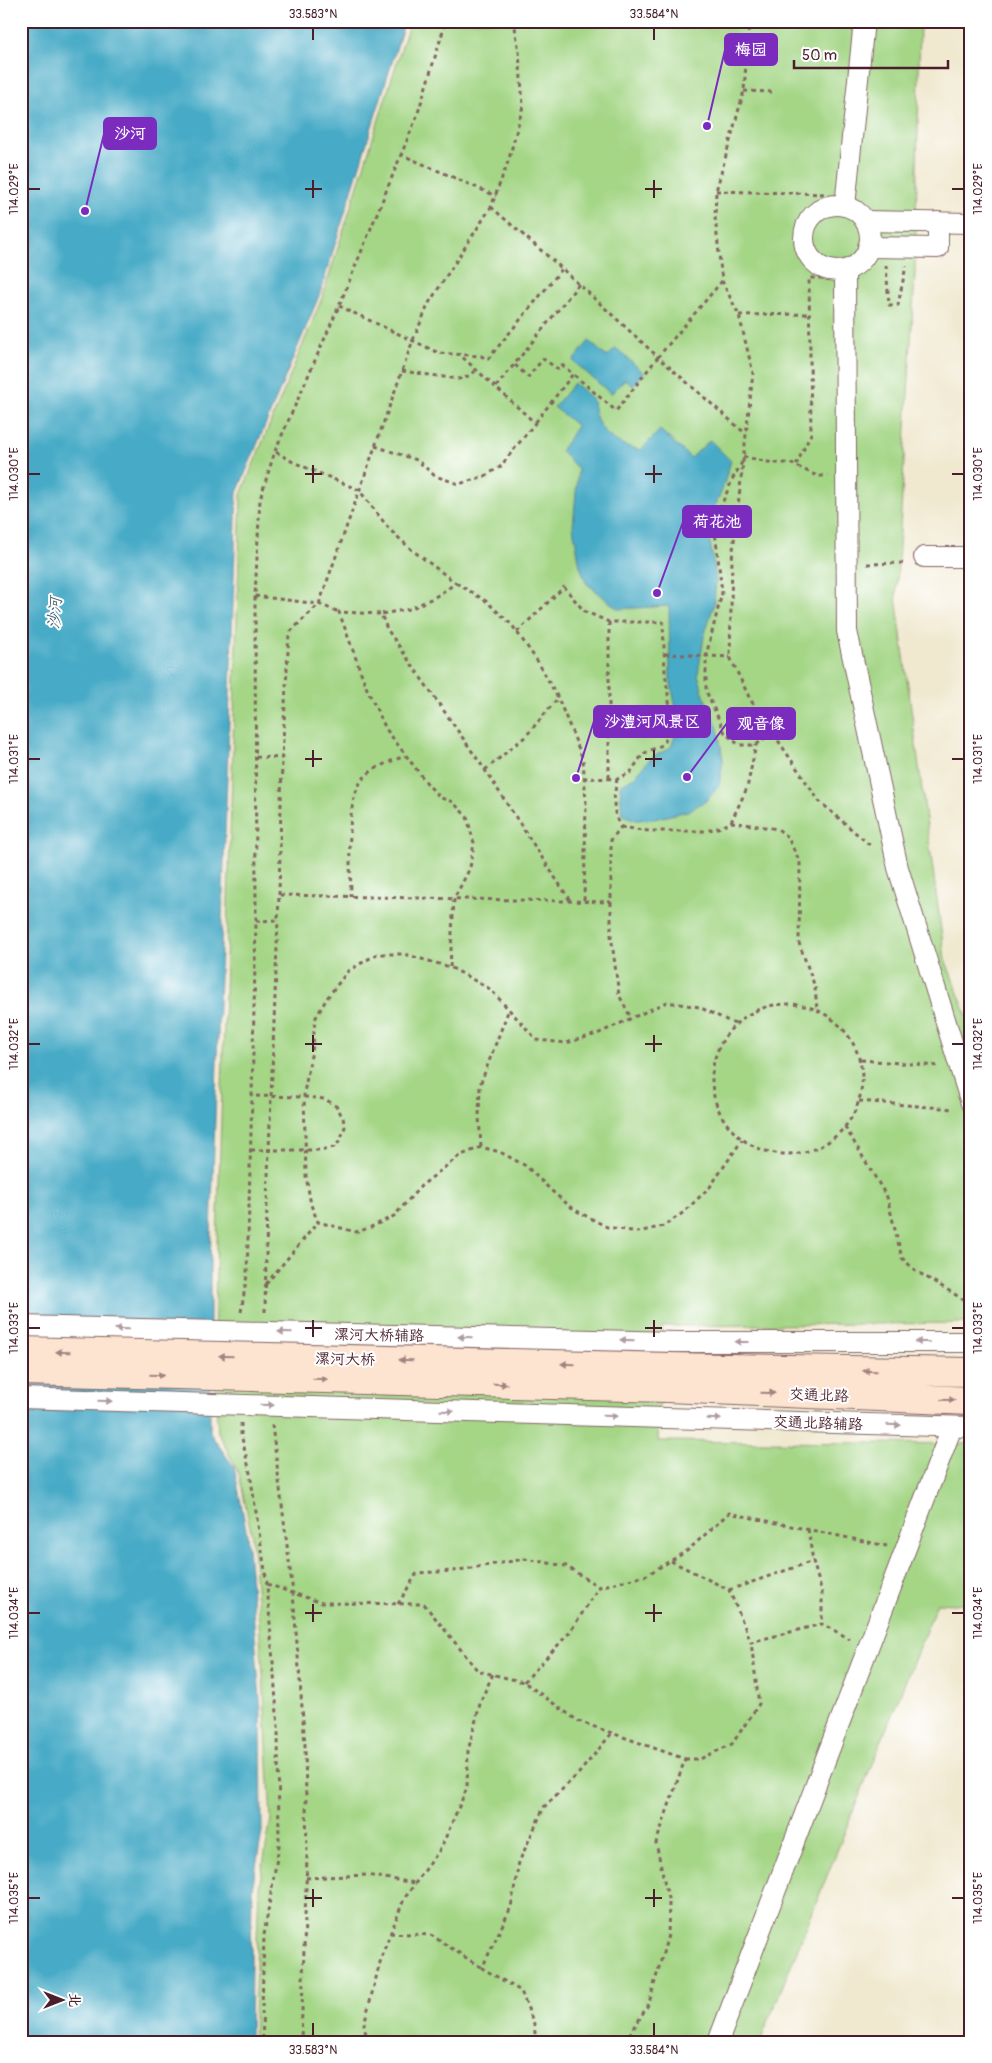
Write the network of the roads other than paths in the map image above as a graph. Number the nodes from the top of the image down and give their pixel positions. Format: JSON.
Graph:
{"nodes":[{"id":1,"x":864,"y":21,"type":"edge"},
{"id":2,"x":840,"y":205,"type":"junction"},
{"id":3,"x":865,"y":221,"type":"junction"},
{"id":4,"x":938,"y":222,"type":"junction"},
{"id":5,"x":971,"y":223,"type":"edge"},
{"id":6,"x":876,"y":247,"type":"junction"},
{"id":7,"x":845,"y":274,"type":"junction"},
{"id":8,"x":924,"y":556,"type":"road end"},
{"id":9,"x":971,"y":557,"type":"edge"},
{"id":10,"x":968,"y":1099,"type":"edge"},
{"id":11,"x":21,"y":1326,"type":"edge"},
{"id":12,"x":971,"y":1342,"type":"edge"},
{"id":13,"x":21,"y":1350,"type":"edge"},
{"id":14,"x":671,"y":1365,"type":"junction"},
{"id":15,"x":21,"y":1371,"type":"edge"},
{"id":16,"x":971,"y":1372,"type":"edge"},
{"id":17,"x":21,"y":1398,"type":"edge"},
{"id":18,"x":971,"y":1402,"type":"edge"},
{"id":19,"x":962,"y":1427,"type":"edge"},
{"id":20,"x":718,"y":2042,"type":"edge"}],
"edges":[{"from":1,"to":2,"type":"street"},
{"from":2,"to":3,"type":"street"},
{"from":2,"to":7,"type":"street"},
{"from":3,"to":4,"type":"street"},
{"from":3,"to":6,"type":"street"},
{"from":4,"to":5,"type":"street"},
{"from":4,"to":6,"type":"street"},
{"from":6,"to":7,"type":"street"},
{"from":7,"to":10,"type":"street"},
{"from":8,"to":9,"type":"street"},
{"from":14,"to":11,"type":"street","name":"漯河大桥辅路","one_way":true,"bridge":true},
{"from":12,"to":14,"type":"street","one_way":true},
{"from":14,"to":13,"type":"main road","name":"漯河大桥","one_way":true,"bridge":true},
{"from":15,"to":14,"type":"main road","name":"漯河大桥","one_way":true,"bridge":true},
{"from":16,"to":14,"type":"main road","name":"交通北路","one_way":true},
{"from":14,"to":18,"type":"main road","name":"交通北路","one_way":true},
{"from":17,"to":19,"type":"street","name":"交通北路辅路","one_way":true,"bridge":true},
{"from":19,"to":20,"type":"street"}]}
